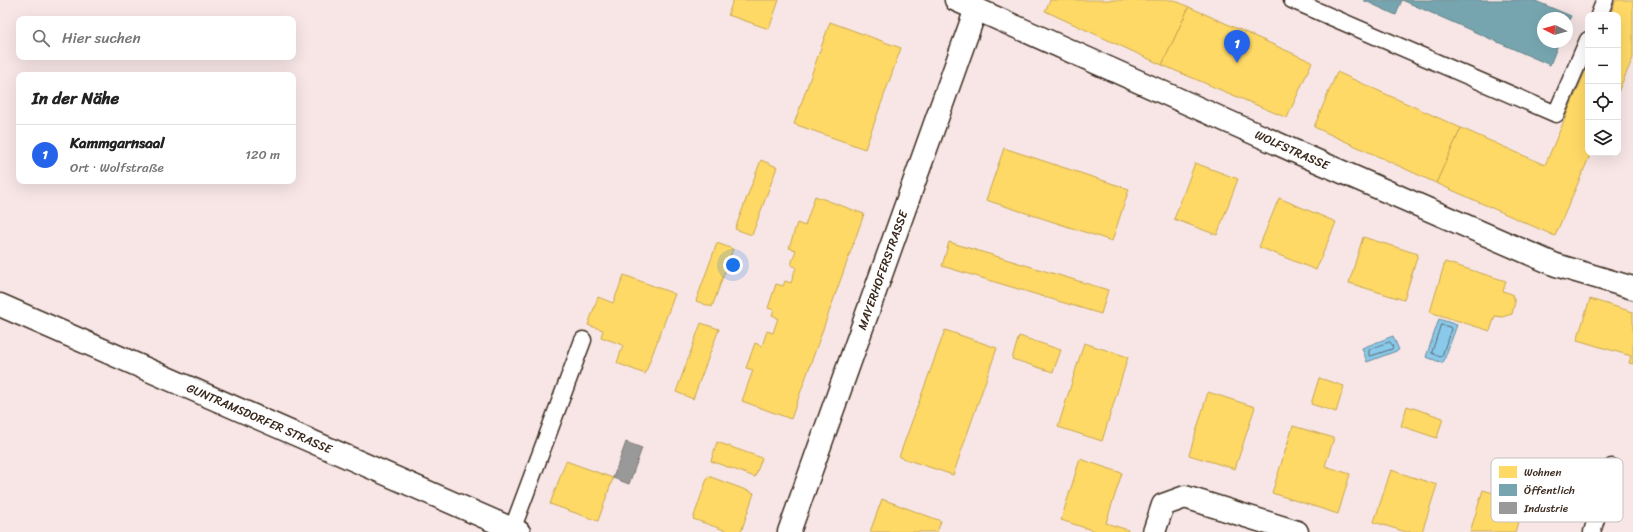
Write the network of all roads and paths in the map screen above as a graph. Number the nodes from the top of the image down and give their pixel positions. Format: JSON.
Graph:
{"nodes":[{"id":1,"x":956,"y":0,"type":"edge"},
{"id":2,"x":1292,"y":0,"type":"edge"},
{"id":3,"x":1605,"y":0,"type":"edge"},
{"id":4,"x":976,"y":9,"type":"junction"},
{"id":5,"x":1600,"y":12,"type":"edge"},
{"id":6,"x":1585,"y":47,"type":"edge"},
{"id":7,"x":1633,"y":288,"type":"edge"},
{"id":8,"x":0,"y":305,"type":"edge"},
{"id":9,"x":583,"y":340,"type":"dead end"},
{"id":10,"x":1595,"y":522,"type":"edge"},
{"id":11,"x":516,"y":531,"type":"edge"},
{"id":12,"x":789,"y":532,"type":"edge"},
{"id":13,"x":1154,"y":532,"type":"edge"},
{"id":14,"x":1297,"y":532,"type":"edge"},
{"id":15,"x":1592,"y":532,"type":"edge"}],
"edges":[{"from":1,"to":4,"type":"street","name":"WOLFSTRASSE"},
{"from":2,"to":6,"type":"lane"},
{"from":3,"to":5,"type":"lane"},
{"from":4,"to":7,"type":"street","name":"WOLFSTRASSE"},
{"from":4,"to":12,"type":"street","name":"MAYERHOFERSTRASSE"},
{"from":8,"to":11,"type":"street","name":"GUNTRAMSDORFER STRASSE"},
{"from":9,"to":11,"type":"lane"},
{"from":10,"to":15,"type":"lane"},
{"from":13,"to":14,"type":"street"}]}
